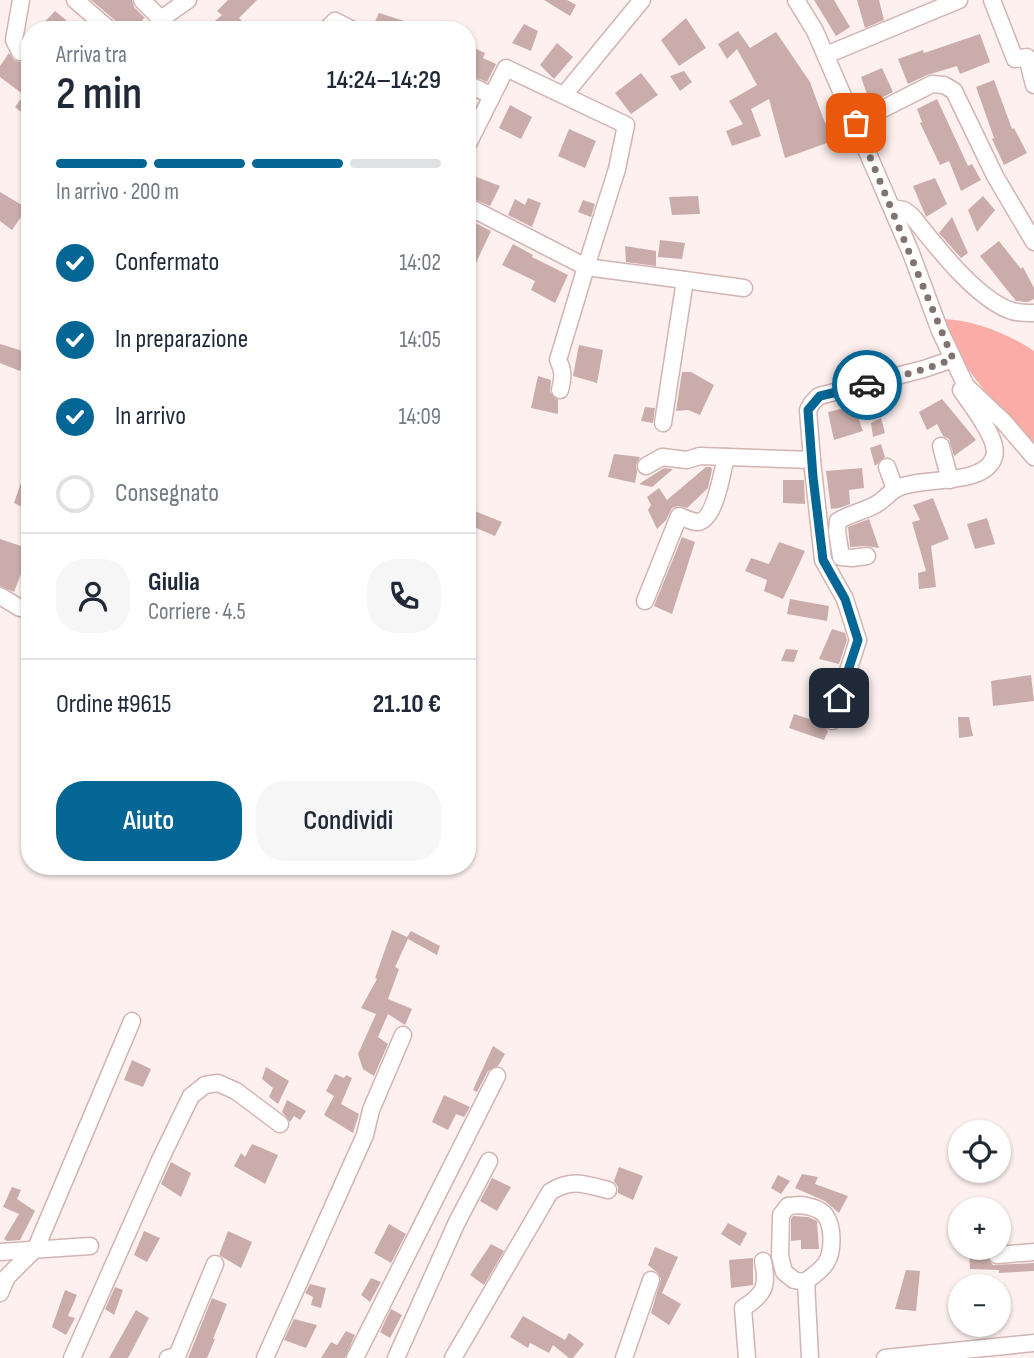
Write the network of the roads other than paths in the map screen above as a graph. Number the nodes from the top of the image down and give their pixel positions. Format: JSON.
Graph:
{"nodes":[{"id":1,"x":21,"y":0,"type":"edge"},
{"id":2,"x":75,"y":0,"type":"edge"},
{"id":3,"x":142,"y":0,"type":"edge"},
{"id":4,"x":188,"y":0,"type":"edge"},
{"id":5,"x":642,"y":0,"type":"edge"},
{"id":6,"x":796,"y":0,"type":"edge"},
{"id":7,"x":959,"y":0,"type":"edge"},
{"id":8,"x":992,"y":0,"type":"edge"},
{"id":9,"x":100,"y":21,"type":"edge"},
{"id":10,"x":20,"y":52,"type":"dead end"},
{"id":11,"x":826,"y":55,"type":"junction"},
{"id":12,"x":1031,"y":56,"type":"edge"},
{"id":13,"x":1034,"y":85,"type":"edge"},
{"id":14,"x":476,"y":88,"type":"edge"},
{"id":15,"x":491,"y":95,"type":"junction"},
{"id":16,"x":564,"y":95,"type":"junction"},
{"id":17,"x":856,"y":123,"type":"junction"},
{"id":18,"x":476,"y":127,"type":"edge"},
{"id":19,"x":892,"y":208,"type":"junction"},
{"id":20,"x":476,"y":211,"type":"edge"},
{"id":21,"x":1034,"y":242,"type":"edge"},
{"id":22,"x":586,"y":267,"type":"junction"},
{"id":23,"x":685,"y":280,"type":"junction"},
{"id":24,"x":744,"y":288,"type":"dead end"},
{"id":25,"x":1034,"y":313,"type":"edge"},
{"id":26,"x":954,"y":362,"type":"junction"},
{"id":27,"x":560,"y":390,"type":"dead end"},
{"id":28,"x":663,"y":423,"type":"dead end"},
{"id":29,"x":941,"y":446,"type":"dead end"},
{"id":30,"x":726,"y":457,"type":"junction"},
{"id":31,"x":1034,"y":457,"type":"edge"},
{"id":32,"x":811,"y":460,"type":"junction"},
{"id":33,"x":646,"y":466,"type":"dead end"},
{"id":34,"x":887,"y":467,"type":"dead end"},
{"id":35,"x":950,"y":480,"type":"junction"},
{"id":36,"x":895,"y":489,"type":"junction"},
{"id":37,"x":867,"y":556,"type":"dead end"},
{"id":38,"x":0,"y":596,"type":"edge"},
{"id":39,"x":645,"y":601,"type":"dead end"},
{"id":40,"x":20,"y":608,"type":"dead end"},
{"id":41,"x":832,"y":721,"type":"dead end"},
{"id":42,"x":132,"y":1021,"type":"dead end"},
{"id":43,"x":404,"y":1035,"type":"dead end"},
{"id":44,"x":497,"y":1076,"type":"dead end"},
{"id":45,"x":280,"y":1124,"type":"dead end"},
{"id":46,"x":489,"y":1161,"type":"dead end"},
{"id":47,"x":608,"y":1190,"type":"dead end"},
{"id":48,"x":90,"y":1246,"type":"dead end"},
{"id":49,"x":36,"y":1248,"type":"junction"},
{"id":50,"x":0,"y":1252,"type":"edge"},
{"id":51,"x":1034,"y":1252,"type":"edge"},
{"id":52,"x":1011,"y":1254,"type":"edge"},
{"id":53,"x":763,"y":1261,"type":"dead end"},
{"id":54,"x":215,"y":1265,"type":"dead end"},
{"id":55,"x":651,"y":1280,"type":"dead end"},
{"id":56,"x":806,"y":1281,"type":"junction"},
{"id":57,"x":0,"y":1293,"type":"edge"},
{"id":58,"x":1034,"y":1343,"type":"edge"},
{"id":59,"x":907,"y":1357,"type":"edge"},
{"id":60,"x":72,"y":1358,"type":"edge"},
{"id":61,"x":168,"y":1358,"type":"edge"},
{"id":62,"x":265,"y":1358,"type":"edge"},
{"id":63,"x":355,"y":1358,"type":"edge"},
{"id":64,"x":396,"y":1358,"type":"edge"},
{"id":65,"x":453,"y":1358,"type":"edge"},
{"id":66,"x":624,"y":1358,"type":"edge"},
{"id":67,"x":747,"y":1358,"type":"edge"},
{"id":68,"x":810,"y":1358,"type":"edge"},
{"id":69,"x":886,"y":1358,"type":"edge"}],
"edges":[{"from":1,"to":10,"type":"street"},
{"from":2,"to":9,"type":"street"},
{"from":3,"to":4,"type":"street"},
{"from":5,"to":16,"type":"street"},
{"from":6,"to":11,"type":"street"},
{"from":7,"to":11,"type":"street"},
{"from":8,"to":12,"type":"street"},
{"from":11,"to":17,"type":"street"},
{"from":12,"to":13,"type":"street"},
{"from":14,"to":15,"type":"street"},
{"from":15,"to":16,"type":"street"},
{"from":15,"to":18,"type":"street"},
{"from":16,"to":22,"type":"street"},
{"from":17,"to":19,"type":"street"},
{"from":17,"to":21,"type":"street"},
{"from":19,"to":25,"type":"street"},
{"from":19,"to":26,"type":"street"},
{"from":20,"to":22,"type":"street"},
{"from":22,"to":23,"type":"street"},
{"from":22,"to":27,"type":"street"},
{"from":23,"to":24,"type":"street"},
{"from":23,"to":28,"type":"street"},
{"from":26,"to":31,"type":"street"},
{"from":26,"to":32,"type":"street"},
{"from":26,"to":35,"type":"street"},
{"from":29,"to":35,"type":"street"},
{"from":30,"to":32,"type":"street"},
{"from":30,"to":33,"type":"street"},
{"from":30,"to":39,"type":"street"},
{"from":32,"to":41,"type":"street"},
{"from":34,"to":36,"type":"street"},
{"from":35,"to":36,"type":"street"},
{"from":36,"to":37,"type":"street"},
{"from":38,"to":40,"type":"street"},
{"from":42,"to":49,"type":"street"},
{"from":43,"to":62,"type":"street"},
{"from":44,"to":63,"type":"street"},
{"from":45,"to":60,"type":"street"},
{"from":46,"to":64,"type":"street"},
{"from":47,"to":65,"type":"street"},
{"from":48,"to":49,"type":"street"},
{"from":49,"to":50,"type":"street"},
{"from":49,"to":57,"type":"street"},
{"from":51,"to":52,"type":"street"},
{"from":53,"to":67,"type":"street"},
{"from":54,"to":61,"type":"street"},
{"from":55,"to":66,"type":"street"},
{"from":56,"to":56,"type":"street"},
{"from":56,"to":68,"type":"street"},
{"from":58,"to":59,"type":"street"},
{"from":59,"to":69,"type":"street"}]}
